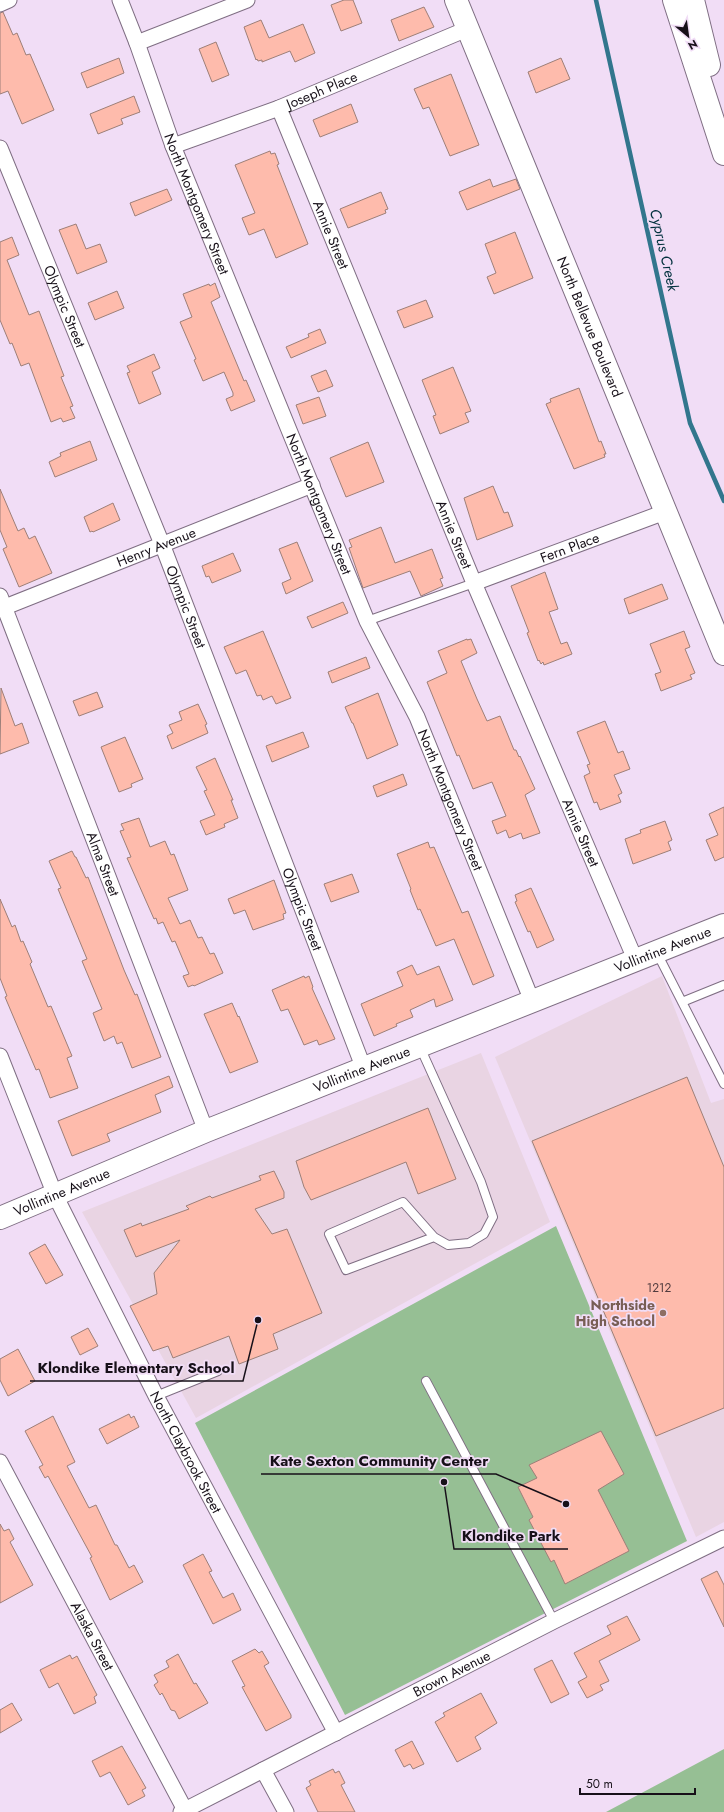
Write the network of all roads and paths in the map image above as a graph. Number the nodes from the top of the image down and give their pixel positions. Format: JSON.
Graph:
{"nodes":[{"id":1,"x":9,"y":0,"type":"edge"},
{"id":2,"x":120,"y":0,"type":"edge"},
{"id":3,"x":247,"y":0,"type":"edge"},
{"id":4,"x":456,"y":0,"type":"edge"},
{"id":5,"x":674,"y":0,"type":"edge"},
{"id":6,"x":693,"y":0,"type":"edge"},
{"id":7,"x":702,"y":0,"type":"edge"},
{"id":8,"x":0,"y":4,"type":"edge"},
{"id":9,"x":467,"y":29,"type":"junction"},
{"id":10,"x":137,"y":43,"type":"junction"},
{"id":11,"x":279,"y":108,"type":"junction"},
{"id":12,"x":724,"y":122,"type":"edge"},
{"id":13,"x":724,"y":129,"type":"edge"},
{"id":14,"x":173,"y":146,"type":"junction"},
{"id":15,"x":0,"y":148,"type":"edge"},
{"id":16,"x":724,"y":154,"type":"edge"},
{"id":17,"x":312,"y":485,"type":"junction"},
{"id":18,"x":665,"y":512,"type":"junction"},
{"id":19,"x":162,"y":544,"type":"junction"},
{"id":20,"x":474,"y":583,"type":"junction"},
{"id":21,"x":2,"y":604,"type":"edge"},
{"id":22,"x":367,"y":621,"type":"junction"},
{"id":23,"x":724,"y":654,"type":"edge"},
{"id":24,"x":724,"y":924,"type":"edge"},
{"id":25,"x":656,"y":951,"type":"junction"},
{"id":26,"x":635,"y":959,"type":"junction"},
{"id":27,"x":724,"y":985,"type":"edge"},
{"id":28,"x":532,"y":1001,"type":"junction"},
{"id":29,"x":682,"y":1002,"type":"junction"},
{"id":30,"x":419,"y":1046,"type":"junction"},
{"id":31,"x":0,"y":1056,"type":"edge"},
{"id":32,"x":364,"y":1069,"type":"junction"},
{"id":33,"x":724,"y":1084,"type":"edge"},
{"id":34,"x":206,"y":1131,"type":"junction"},
{"id":35,"x":55,"y":1195,"type":"junction"},
{"id":36,"x":0,"y":1218,"type":"edge"},
{"id":37,"x":434,"y":1237,"type":"junction"},
{"id":38,"x":218,"y":1371,"type":"dead end"},
{"id":39,"x":426,"y":1381,"type":"dead end"},
{"id":40,"x":156,"y":1396,"type":"junction"},
{"id":41,"x":0,"y":1462,"type":"edge"},
{"id":42,"x":724,"y":1538,"type":"edge"},
{"id":43,"x":554,"y":1621,"type":"junction"},
{"id":44,"x":336,"y":1733,"type":"junction"},
{"id":45,"x":263,"y":1770,"type":"junction"},
{"id":46,"x":183,"y":1811,"type":"edge"},
{"id":47,"x":286,"y":1812,"type":"edge"}],
"edges":[{"from":1,"to":8,"type":"street"},
{"from":2,"to":10,"type":"street","name":"North Montgomery Street"},
{"from":3,"to":10,"type":"street"},
{"from":4,"to":9,"type":"main road","name":"North Bellevue Boulevard"},
{"from":5,"to":16,"type":"main road"},
{"from":6,"to":13,"type":"main road"},
{"from":7,"to":12,"type":"main road"},
{"from":9,"to":11,"type":"street","name":"Joseph Place"},
{"from":9,"to":18,"type":"main road","name":"North Bellevue Boulevard"},
{"from":10,"to":14,"type":"street","name":"North Montgomery Street"},
{"from":11,"to":14,"type":"street","name":"Joseph Place"},
{"from":11,"to":20,"type":"street","name":"Annie Street"},
{"from":14,"to":17,"type":"street","name":"North Montgomery Street"},
{"from":15,"to":19,"type":"street","name":"Olympic Street"},
{"from":17,"to":19,"type":"street","name":"Henry Avenue"},
{"from":17,"to":22,"type":"street","name":"North Montgomery Street"},
{"from":18,"to":20,"type":"street","name":"Fern Place"},
{"from":18,"to":23,"type":"main road","name":"North Bellevue Boulevard"},
{"from":19,"to":21,"type":"street","name":"Henry Avenue"},
{"from":19,"to":32,"type":"street","name":"Olympic Street"},
{"from":20,"to":22,"type":"lane"},
{"from":20,"to":26,"type":"street","name":"Annie Street"},
{"from":21,"to":34,"type":"street","name":"Alma Street"},
{"from":22,"to":28,"type":"street","name":"North Montgomery Street"},
{"from":24,"to":25,"type":"main road","name":"Vollintine Avenue"},
{"from":25,"to":26,"type":"main road","name":"Vollintine Avenue"},
{"from":25,"to":29,"type":"lane"},
{"from":26,"to":28,"type":"main road","name":"Vollintine Avenue"},
{"from":27,"to":29,"type":"lane"},
{"from":28,"to":30,"type":"main road","name":"Vollintine Avenue"},
{"from":29,"to":33,"type":"lane"},
{"from":30,"to":32,"type":"main road","name":"Vollintine Avenue"},
{"from":30,"to":37,"type":"lane"},
{"from":31,"to":35,"type":"street","name":"North Claybrook Street"},
{"from":32,"to":34,"type":"main road","name":"Vollintine Avenue"},
{"from":34,"to":35,"type":"main road","name":"Vollintine Avenue"},
{"from":35,"to":36,"type":"main road","name":"Vollintine Avenue"},
{"from":35,"to":40,"type":"street","name":"North Claybrook Street"},
{"from":37,"to":37,"type":"lane"},
{"from":38,"to":40,"type":"lane"},
{"from":39,"to":43,"type":"lane"},
{"from":40,"to":44,"type":"street","name":"North Claybrook Street"},
{"from":41,"to":46,"type":"street","name":"Alaska Street"},
{"from":42,"to":43,"type":"street","name":"Brown Avenue"},
{"from":43,"to":44,"type":"street","name":"Brown Avenue"},
{"from":44,"to":45,"type":"street","name":"Brown Avenue"},
{"from":45,"to":46,"type":"street","name":"Brown Avenue"},
{"from":45,"to":47,"type":"street"}]}
